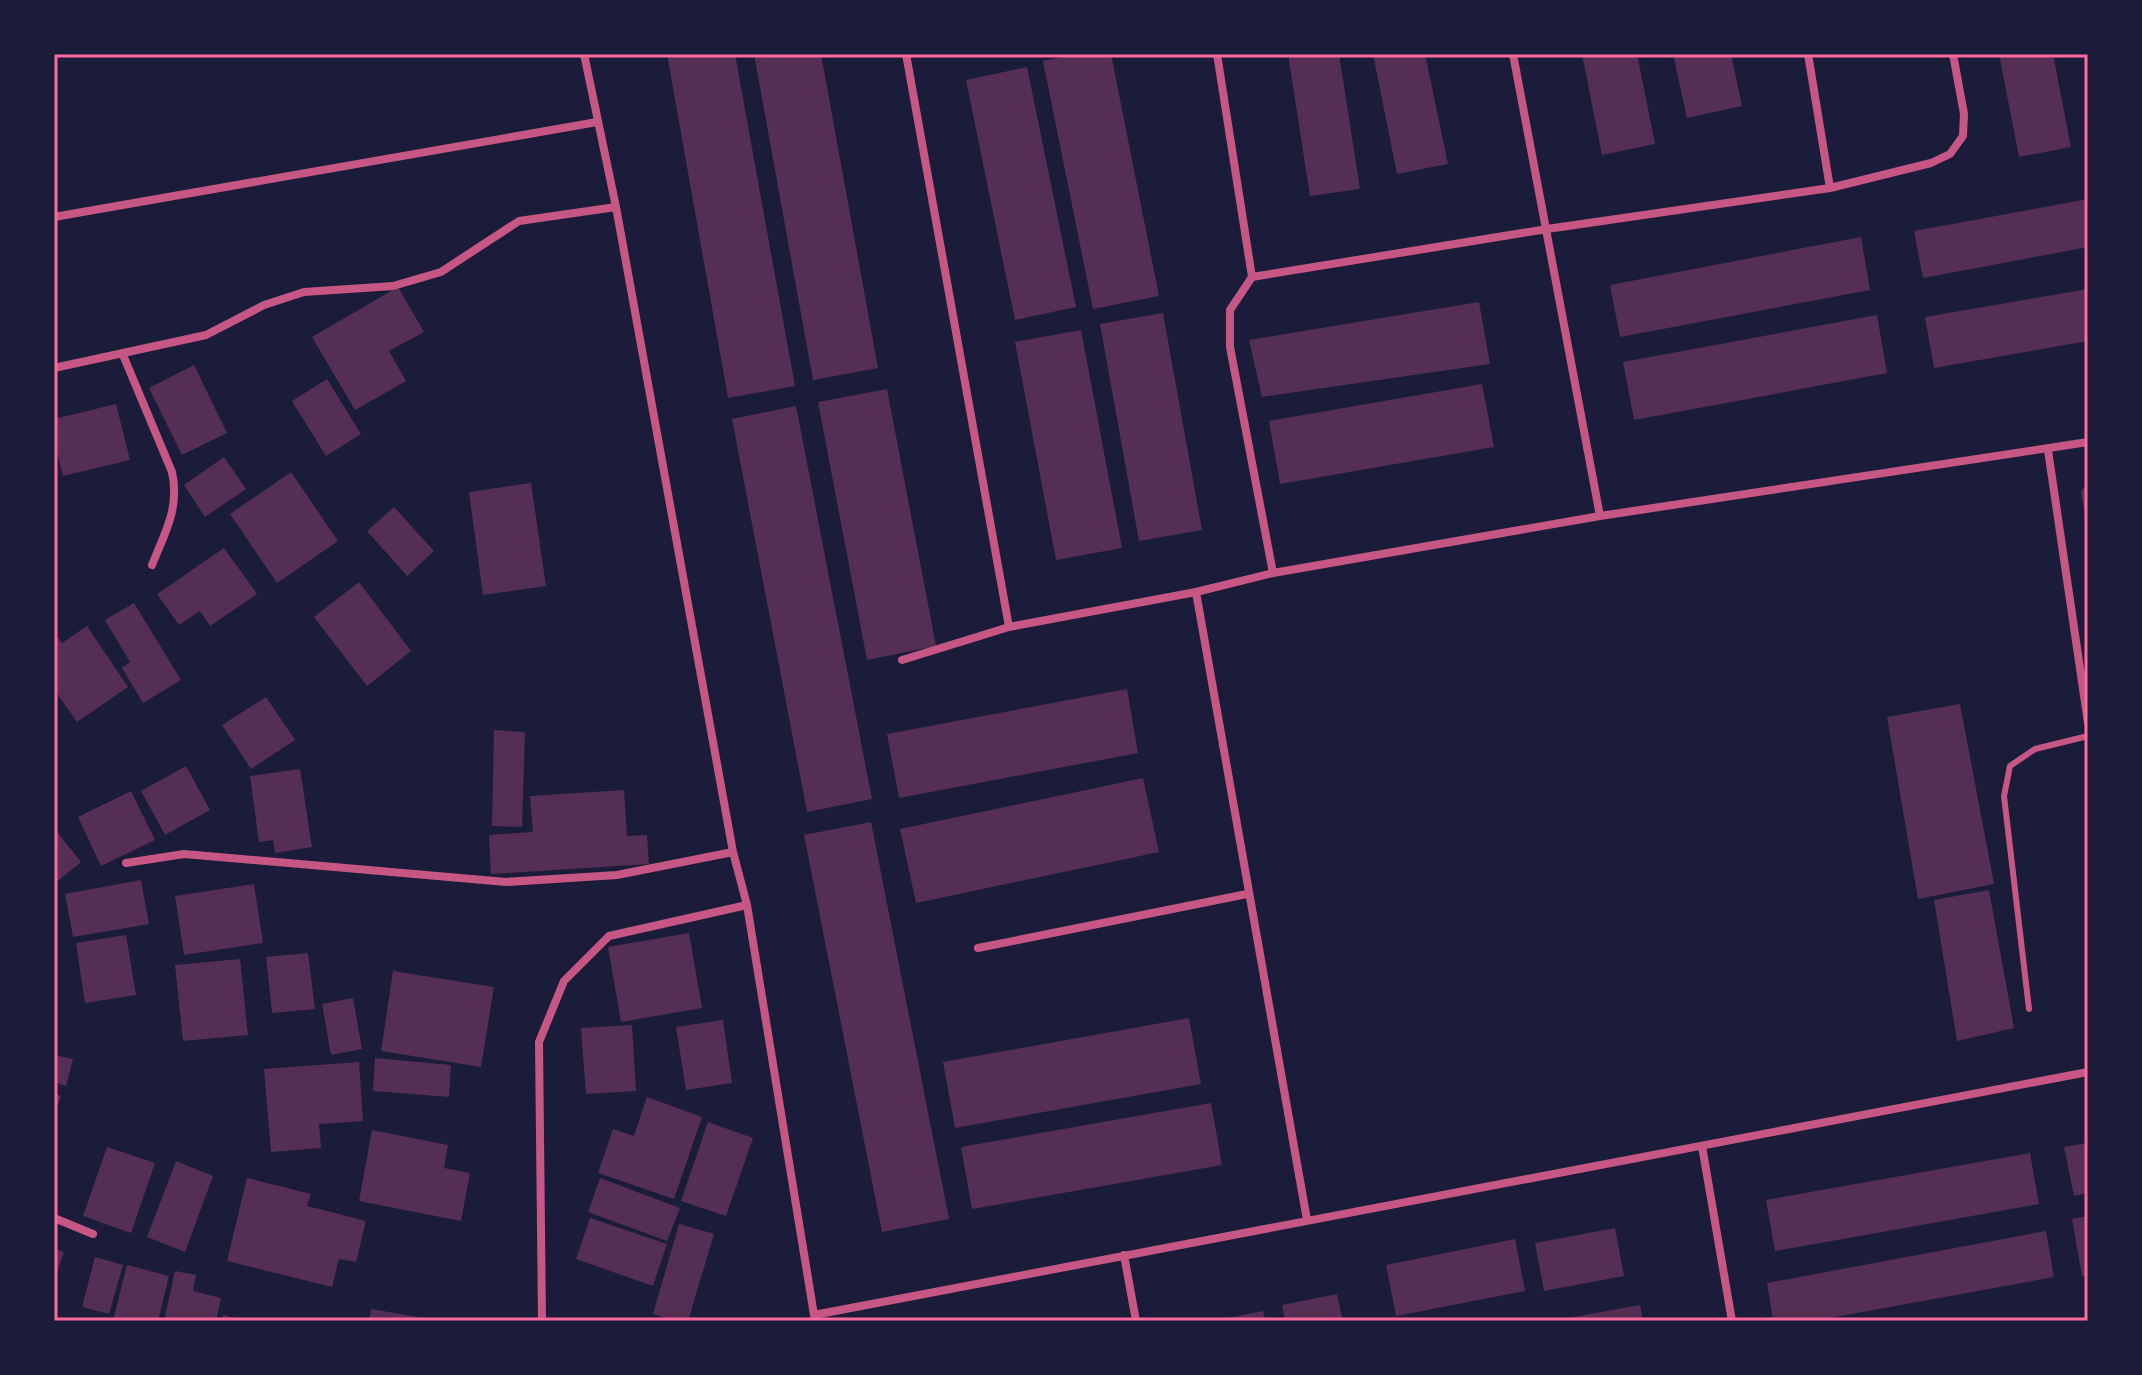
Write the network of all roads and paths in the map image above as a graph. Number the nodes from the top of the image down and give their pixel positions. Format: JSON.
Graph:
{"nodes":[{"id":1,"x":584,"y":54,"type":"edge"},
{"id":2,"x":906,"y":54,"type":"edge"},
{"id":3,"x":1217,"y":54,"type":"edge"},
{"id":4,"x":1513,"y":54,"type":"edge"},
{"id":5,"x":1808,"y":54,"type":"edge"},
{"id":6,"x":1953,"y":54,"type":"edge"},
{"id":7,"x":597,"y":122,"type":"junction"},
{"id":8,"x":1830,"y":188,"type":"junction"},
{"id":9,"x":616,"y":207,"type":"junction"},
{"id":10,"x":54,"y":217,"type":"edge"},
{"id":11,"x":1547,"y":229,"type":"junction"},
{"id":12,"x":1252,"y":277,"type":"junction"},
{"id":13,"x":123,"y":355,"type":"junction"},
{"id":14,"x":54,"y":368,"type":"edge"},
{"id":15,"x":2088,"y":442,"type":"edge"},
{"id":16,"x":2048,"y":450,"type":"junction"},
{"id":17,"x":1600,"y":516,"type":"junction"},
{"id":18,"x":152,"y":565,"type":"dead end"},
{"id":19,"x":1273,"y":573,"type":"junction"},
{"id":20,"x":1196,"y":592,"type":"junction"},
{"id":21,"x":1009,"y":627,"type":"junction"},
{"id":22,"x":902,"y":660,"type":"dead end"},
{"id":23,"x":2088,"y":723,"type":"edge"},
{"id":24,"x":2088,"y":736,"type":"edge"},
{"id":25,"x":733,"y":852,"type":"junction"},
{"id":26,"x":126,"y":863,"type":"dead end"},
{"id":27,"x":1247,"y":894,"type":"junction"},
{"id":28,"x":747,"y":905,"type":"junction"},
{"id":29,"x":978,"y":948,"type":"dead end"},
{"id":30,"x":2029,"y":1009,"type":"dead end"},
{"id":31,"x":2088,"y":1072,"type":"edge"},
{"id":32,"x":1702,"y":1146,"type":"junction"},
{"id":33,"x":54,"y":1218,"type":"edge"},
{"id":34,"x":1307,"y":1220,"type":"junction"},
{"id":35,"x":93,"y":1234,"type":"dead end"},
{"id":36,"x":1124,"y":1255,"type":"junction"},
{"id":37,"x":815,"y":1318,"type":"edge"},
{"id":38,"x":542,"y":1321,"type":"edge"},
{"id":39,"x":1136,"y":1321,"type":"edge"},
{"id":40,"x":1732,"y":1321,"type":"edge"}],
"edges":[{"from":1,"to":7,"type":"street"},
{"from":2,"to":21,"type":"street"},
{"from":3,"to":12,"type":"street"},
{"from":4,"to":11,"type":"street"},
{"from":5,"to":8,"type":"street"},
{"from":6,"to":8,"type":"street"},
{"from":7,"to":9,"type":"street"},
{"from":7,"to":10,"type":"street"},
{"from":8,"to":11,"type":"street"},
{"from":9,"to":13,"type":"street"},
{"from":9,"to":25,"type":"street"},
{"from":11,"to":12,"type":"street"},
{"from":11,"to":17,"type":"street"},
{"from":12,"to":19,"type":"street"},
{"from":13,"to":14,"type":"street"},
{"from":13,"to":18,"type":"street"},
{"from":15,"to":16,"type":"street"},
{"from":16,"to":17,"type":"street"},
{"from":16,"to":23,"type":"street"},
{"from":17,"to":19,"type":"street"},
{"from":19,"to":20,"type":"street"},
{"from":20,"to":21,"type":"street"},
{"from":20,"to":27,"type":"street"},
{"from":21,"to":22,"type":"street"},
{"from":24,"to":30,"type":"lane"},
{"from":25,"to":26,"type":"street"},
{"from":25,"to":28,"type":"street"},
{"from":27,"to":29,"type":"street"},
{"from":27,"to":34,"type":"street"},
{"from":28,"to":37,"type":"street"},
{"from":28,"to":38,"type":"street"},
{"from":31,"to":32,"type":"street"},
{"from":32,"to":34,"type":"street"},
{"from":32,"to":40,"type":"street"},
{"from":33,"to":35,"type":"street"},
{"from":34,"to":36,"type":"street"},
{"from":36,"to":37,"type":"street"},
{"from":36,"to":39,"type":"street"}]}
